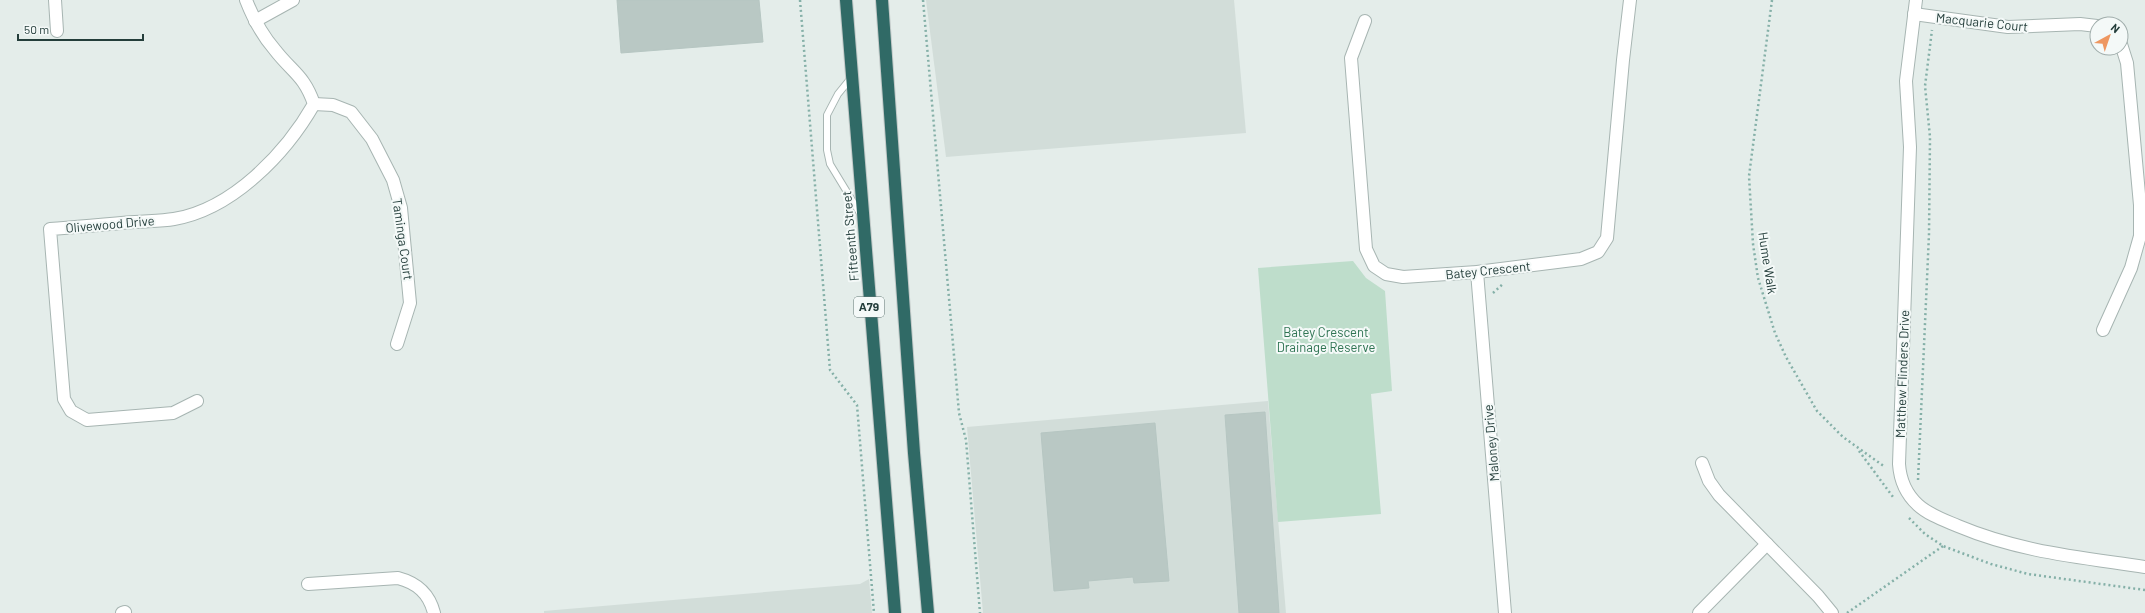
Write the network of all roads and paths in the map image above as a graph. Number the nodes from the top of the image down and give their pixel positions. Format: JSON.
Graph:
{"nodes":[{"id":1,"x":55,"y":0,"type":"edge"},
{"id":2,"x":246,"y":0,"type":"edge"},
{"id":3,"x":293,"y":0,"type":"edge"},
{"id":4,"x":800,"y":0,"type":"edge"},
{"id":5,"x":846,"y":0,"type":"edge"},
{"id":6,"x":882,"y":0,"type":"edge"},
{"id":7,"x":923,"y":0,"type":"edge"},
{"id":8,"x":1630,"y":0,"type":"edge"},
{"id":9,"x":1772,"y":0,"type":"edge"},
{"id":10,"x":1916,"y":0,"type":"edge"},
{"id":11,"x":1914,"y":14,"type":"junction"},
{"id":12,"x":255,"y":21,"type":"junction"},
{"id":13,"x":1365,"y":21,"type":"dead end"},
{"id":14,"x":2089,"y":25,"type":"edge"},
{"id":15,"x":1932,"y":30,"type":"dead end"},
{"id":16,"x":57,"y":31,"type":"dead end"},
{"id":17,"x":2125,"y":56,"type":"edge"},
{"id":18,"x":852,"y":77,"type":"junction"},
{"id":19,"x":314,"y":104,"type":"junction"},
{"id":20,"x":862,"y":216,"type":"junction"},
{"id":21,"x":1477,"y":272,"type":"junction"},
{"id":22,"x":1508,"y":279,"type":"dead end"},
{"id":23,"x":1491,"y":295,"type":"dead end"},
{"id":24,"x":2103,"y":330,"type":"dead end"},
{"id":25,"x":397,"y":344,"type":"dead end"},
{"id":26,"x":197,"y":401,"type":"dead end"},
{"id":27,"x":1856,"y":447,"type":"junction"},
{"id":28,"x":1702,"y":463,"type":"dead end"},
{"id":29,"x":1900,"y":477,"type":"junction"},
{"id":30,"x":1894,"y":498,"type":"dead end"},
{"id":31,"x":1916,"y":503,"type":"junction"},
{"id":32,"x":1907,"y":516,"type":"dead end"},
{"id":33,"x":1767,"y":544,"type":"junction"},
{"id":34,"x":1943,"y":546,"type":"junction"},
{"id":35,"x":2145,"y":567,"type":"edge"},
{"id":36,"x":308,"y":584,"type":"dead end"},
{"id":37,"x":2145,"y":590,"type":"edge"},
{"id":38,"x":434,"y":613,"type":"edge"},
{"id":39,"x":874,"y":613,"type":"edge"},
{"id":40,"x":895,"y":613,"type":"edge"},
{"id":41,"x":928,"y":613,"type":"edge"},
{"id":42,"x":980,"y":613,"type":"edge"},
{"id":43,"x":1505,"y":613,"type":"edge"},
{"id":44,"x":1699,"y":613,"type":"edge"},
{"id":45,"x":1832,"y":613,"type":"edge"},
{"id":46,"x":1847,"y":613,"type":"edge"}],
"edges":[{"from":1,"to":16,"type":"street"},
{"from":2,"to":12,"type":"street"},
{"from":3,"to":12,"type":"street"},
{"from":4,"to":39,"type":"path"},
{"from":5,"to":18,"type":"highway","name":"Fifteenth Street","number":"A79"},
{"from":6,"to":41,"type":"highway","number":"A79"},
{"from":7,"to":42,"type":"path"},
{"from":8,"to":21,"type":"street","name":"Batey Crescent"},
{"from":9,"to":27,"type":"path","name":"Hume Walk"},
{"from":10,"to":11,"type":"street","name":"Matthew Flinders Drive"},
{"from":11,"to":14,"type":"street","name":"Macquarie Court"},
{"from":11,"to":29,"type":"street","name":"Matthew Flinders Drive"},
{"from":12,"to":19,"type":"street"},
{"from":13,"to":21,"type":"street","name":"Batey Crescent"},
{"from":15,"to":31,"type":"path"},
{"from":17,"to":24,"type":"street"},
{"from":18,"to":20,"type":"highway","name":"Fifteenth Street","number":"A79"},
{"from":18,"to":20,"type":"lane"},
{"from":19,"to":25,"type":"street","name":"Taminga Court"},
{"from":19,"to":26,"type":"street","name":"Olivewood Drive"},
{"from":20,"to":40,"type":"highway","name":"Fifteenth Street","number":"A79"},
{"from":21,"to":43,"type":"street","name":"Maloney Drive"},
{"from":22,"to":23,"type":"path"},
{"from":27,"to":29,"type":"path","name":"Hume Walk"},
{"from":27,"to":30,"type":"path"},
{"from":28,"to":33,"type":"street"},
{"from":29,"to":31,"type":"street","name":"Matthew Flinders Drive"},
{"from":31,"to":35,"type":"street","name":"Matthew Flinders Drive"},
{"from":32,"to":34,"type":"path"},
{"from":33,"to":44,"type":"street"},
{"from":33,"to":45,"type":"street"},
{"from":34,"to":37,"type":"path"},
{"from":34,"to":46,"type":"path"},
{"from":36,"to":38,"type":"street"}]}
